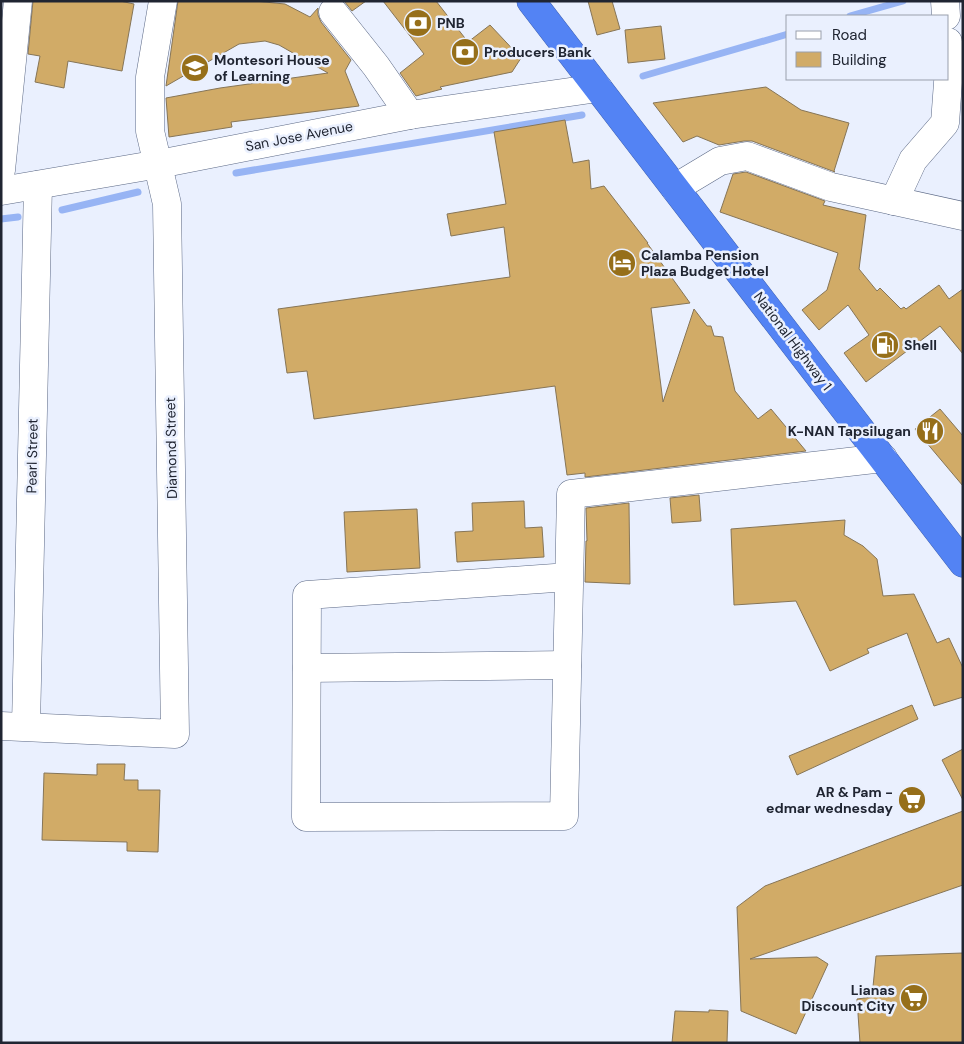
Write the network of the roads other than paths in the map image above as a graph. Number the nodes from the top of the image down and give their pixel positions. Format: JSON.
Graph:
{"nodes":[{"id":1,"x":18,"y":1,"type":"edge"},
{"id":2,"x":163,"y":1,"type":"edge"},
{"id":3,"x":531,"y":1,"type":"edge"},
{"id":4,"x":945,"y":1,"type":"edge"},
{"id":5,"x":325,"y":5,"type":"edge"},
{"id":6,"x":946,"y":15,"type":"edge"},
{"id":7,"x":948,"y":80,"type":"edge"},
{"id":8,"x":598,"y":88,"type":"junction"},
{"id":9,"x":410,"y":115,"type":"junction"},
{"id":10,"x":159,"y":164,"type":"junction"},
{"id":11,"x":1,"y":170,"type":"edge"},
{"id":12,"x":38,"y":185,"type":"junction"},
{"id":13,"x":675,"y":188,"type":"junction"},
{"id":14,"x":1,"y":191,"type":"edge"},
{"id":15,"x":894,"y":200,"type":"junction"},
{"id":16,"x":963,"y":216,"type":"edge"},
{"id":17,"x":883,"y":458,"type":"junction"},
{"id":18,"x":963,"y":563,"type":"edge"},
{"id":19,"x":569,"y":577,"type":"junction"},
{"id":20,"x":567,"y":665,"type":"junction"},
{"id":21,"x":307,"y":668,"type":"junction"},
{"id":22,"x":13,"y":726,"type":"edge"}],
"edges":[{"from":1,"to":11,"type":"street"},
{"from":2,"to":10,"type":"street","name":"Diamond Street"},
{"from":3,"to":8,"type":"highway","name":"National Highway 1"},
{"from":4,"to":6,"type":"street"},
{"from":5,"to":9,"type":"street"},
{"from":7,"to":15,"type":"street"},
{"from":8,"to":9,"type":"street","name":"San Jose Avenue"},
{"from":8,"to":13,"type":"highway","name":"National Highway 1"},
{"from":9,"to":10,"type":"street","name":"San Jose Avenue"},
{"from":10,"to":12,"type":"street","name":"San Jose Avenue"},
{"from":10,"to":22,"type":"street","name":"Diamond Street"},
{"from":12,"to":14,"type":"street","name":"San Jose Avenue"},
{"from":12,"to":22,"type":"street","name":"Pearl Street"},
{"from":13,"to":15,"type":"street"},
{"from":13,"to":17,"type":"highway","name":"National Highway 1"},
{"from":15,"to":16,"type":"street"},
{"from":17,"to":18,"type":"highway","name":"National Highway 1"},
{"from":17,"to":19,"type":"street"},
{"from":19,"to":20,"type":"street"},
{"from":19,"to":21,"type":"street"},
{"from":20,"to":21,"type":"street"},
{"from":20,"to":21,"type":"street"}]}
